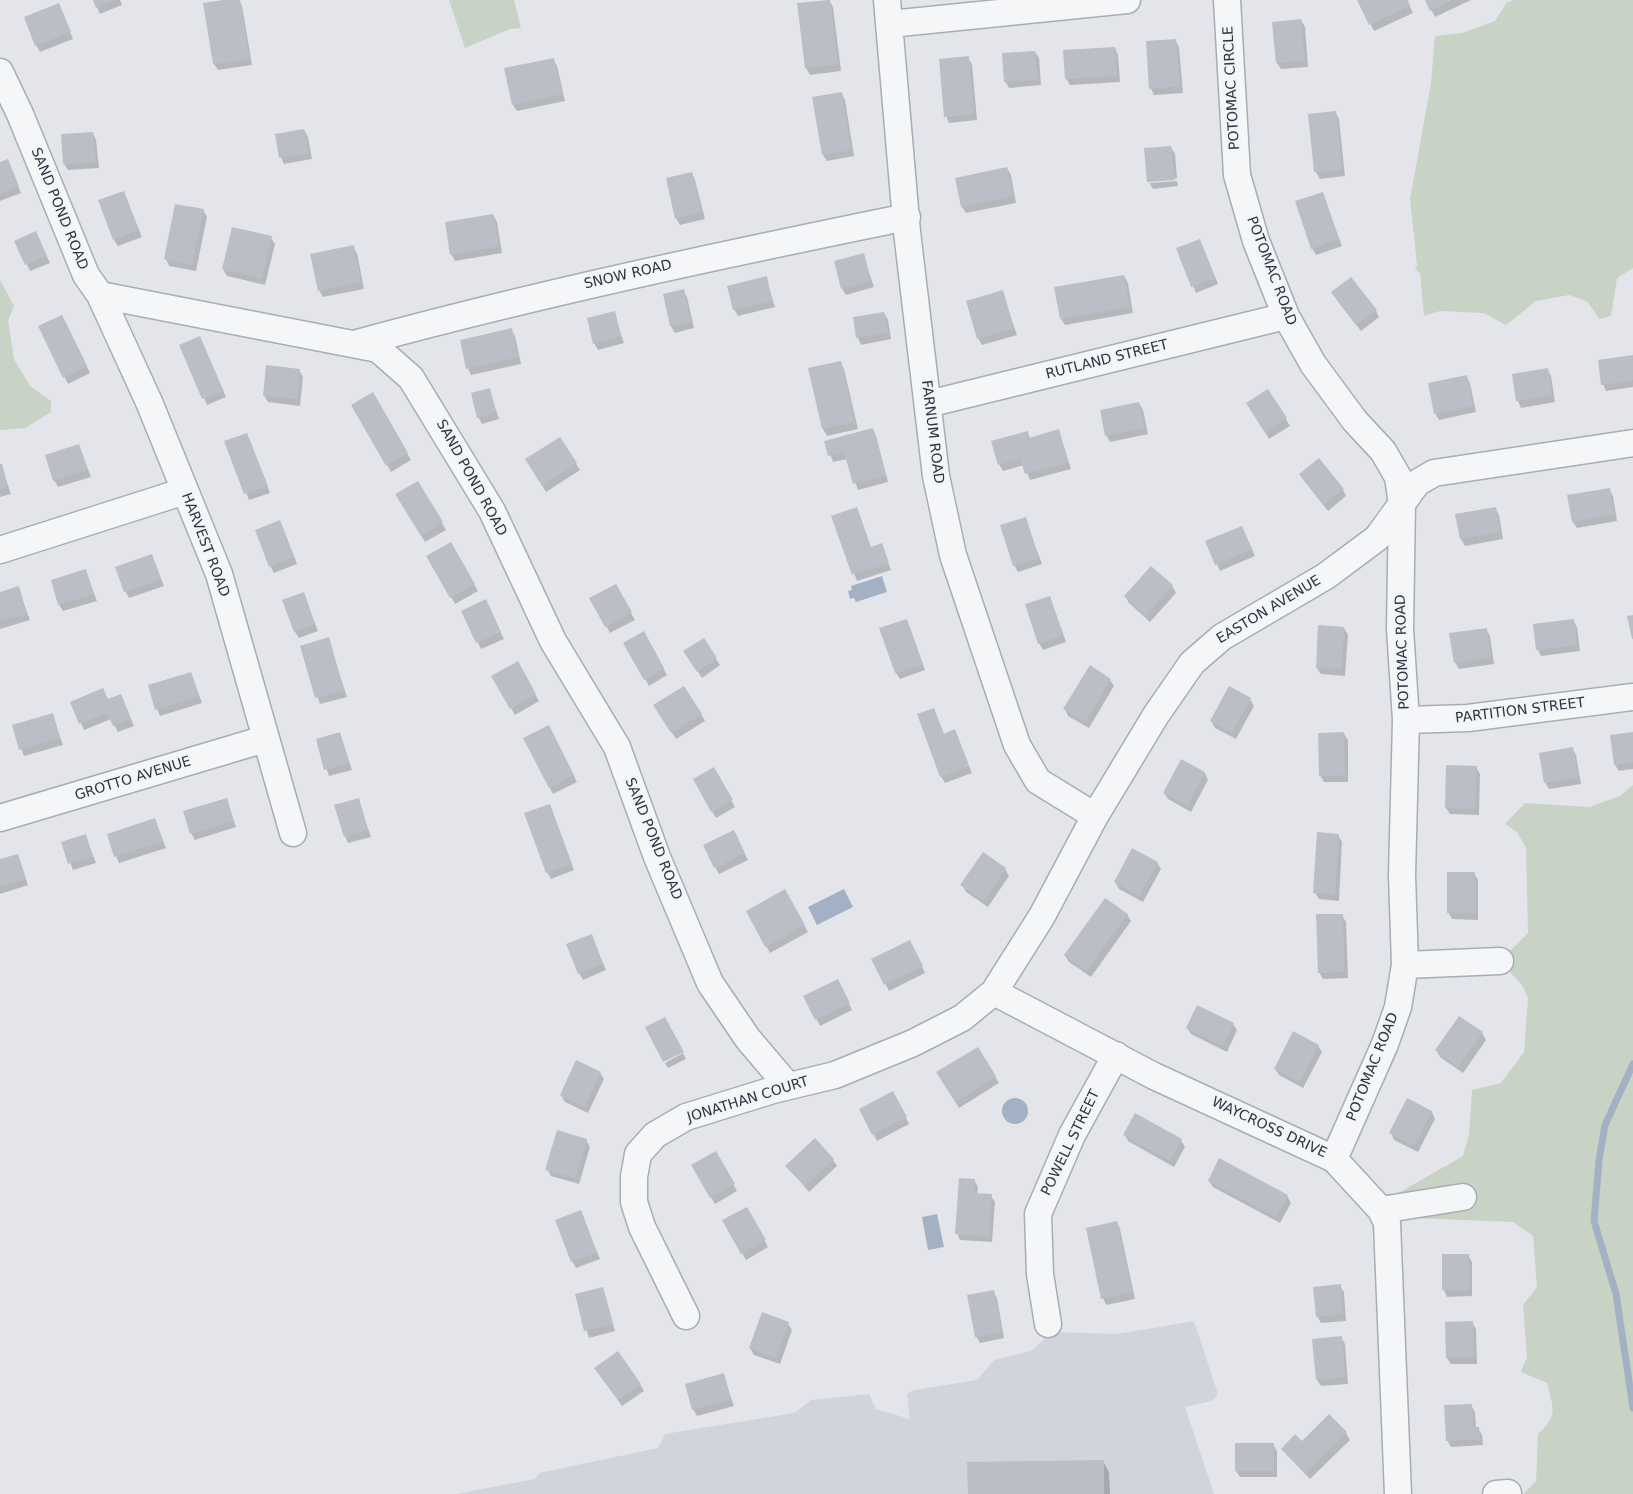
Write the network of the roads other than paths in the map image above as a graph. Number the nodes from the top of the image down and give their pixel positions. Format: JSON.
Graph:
{"nodes":[{"id":1,"x":1127,"y":0,"type":"edge"},
{"id":2,"x":1227,"y":0,"type":"edge"},
{"id":3,"x":888,"y":12,"type":"edge"},
{"id":4,"x":0,"y":72,"type":"edge"},
{"id":5,"x":1237,"y":176,"type":"joint"},
{"id":6,"x":907,"y":217,"type":"junction"},
{"id":7,"x":100,"y":295,"type":"junction"},
{"id":8,"x":1286,"y":316,"type":"junction"},
{"id":9,"x":352,"y":345,"type":"junction"},
{"id":10,"x":928,"y":404,"type":"junction"},
{"id":11,"x":1633,"y":443,"type":"edge"},
{"id":12,"x":185,"y":491,"type":"junction"},
{"id":13,"x":1402,"y":505,"type":"junction"},
{"id":14,"x":0,"y":550,"type":"edge"},
{"id":15,"x":1633,"y":697,"type":"edge"},
{"id":16,"x":1406,"y":720,"type":"junction"},
{"id":17,"x":265,"y":739,"type":"junction"},
{"id":18,"x":1095,"y":816,"type":"junction"},
{"id":19,"x":0,"y":818,"type":"edge"},
{"id":20,"x":293,"y":833,"type":"dead end"},
{"id":21,"x":1500,"y":961,"type":"dead end"},
{"id":22,"x":1405,"y":965,"type":"junction"},
{"id":23,"x":994,"y":992,"type":"junction"},
{"id":24,"x":1116,"y":1055,"type":"junction"},
{"id":25,"x":788,"y":1086,"type":"junction"},
{"id":26,"x":1334,"y":1159,"type":"junction"},
{"id":27,"x":1463,"y":1197,"type":"dead end"},
{"id":28,"x":1381,"y":1210,"type":"junction"},
{"id":29,"x":686,"y":1316,"type":"dead end"},
{"id":30,"x":1048,"y":1324,"type":"dead end"},
{"id":31,"x":1398,"y":1494,"type":"edge"}],
"edges":[{"from":1,"to":3,"type":"street"},
{"from":2,"to":5,"type":"street","name":"POTOMAC CIRCLE"},
{"from":3,"to":6,"type":"street","name":"FARNUM ROAD"},
{"from":4,"to":7,"type":"street","name":"SAND POND ROAD"},
{"from":5,"to":8,"type":"street","name":"POTOMAC ROAD"},
{"from":6,"to":9,"type":"street","name":"SNOW ROAD"},
{"from":6,"to":10,"type":"street","name":"FARNUM ROAD"},
{"from":7,"to":9,"type":"street","name":"SAND POND ROAD"},
{"from":7,"to":12,"type":"street","name":"HARVEST ROAD"},
{"from":8,"to":10,"type":"street","name":"RUTLAND STREET"},
{"from":8,"to":13,"type":"street","name":"POTOMAC ROAD"},
{"from":9,"to":25,"type":"street","name":"SAND POND ROAD"},
{"from":10,"to":18,"type":"street","name":"FARNUM ROAD"},
{"from":11,"to":13,"type":"street","name":"EASTON AVENUE"},
{"from":12,"to":14,"type":"street"},
{"from":12,"to":17,"type":"street","name":"HARVEST ROAD"},
{"from":13,"to":16,"type":"street","name":"POTOMAC ROAD"},
{"from":13,"to":18,"type":"street","name":"EASTON AVENUE"},
{"from":15,"to":16,"type":"street","name":"PARTITION STREET"},
{"from":16,"to":22,"type":"street","name":"POTOMAC ROAD"},
{"from":17,"to":19,"type":"street","name":"GROTTO AVENUE"},
{"from":17,"to":20,"type":"street","name":"HARVEST ROAD"},
{"from":18,"to":23,"type":"street","name":"EASTON AVENUE"},
{"from":21,"to":22,"type":"street"},
{"from":22,"to":26,"type":"street","name":"POTOMAC ROAD"},
{"from":23,"to":24,"type":"street","name":"WAYCROSS DRIVE"},
{"from":23,"to":25,"type":"street","name":"JONATHAN COURT"},
{"from":24,"to":26,"type":"street","name":"WAYCROSS DRIVE"},
{"from":24,"to":30,"type":"street","name":"POWELL STREET"},
{"from":25,"to":29,"type":"street","name":"JONATHAN COURT"},
{"from":26,"to":28,"type":"street","name":"WAYCROSS DRIVE"},
{"from":27,"to":28,"type":"street"},
{"from":28,"to":31,"type":"street","name":"WAYCROSS DRIVE"}]}
